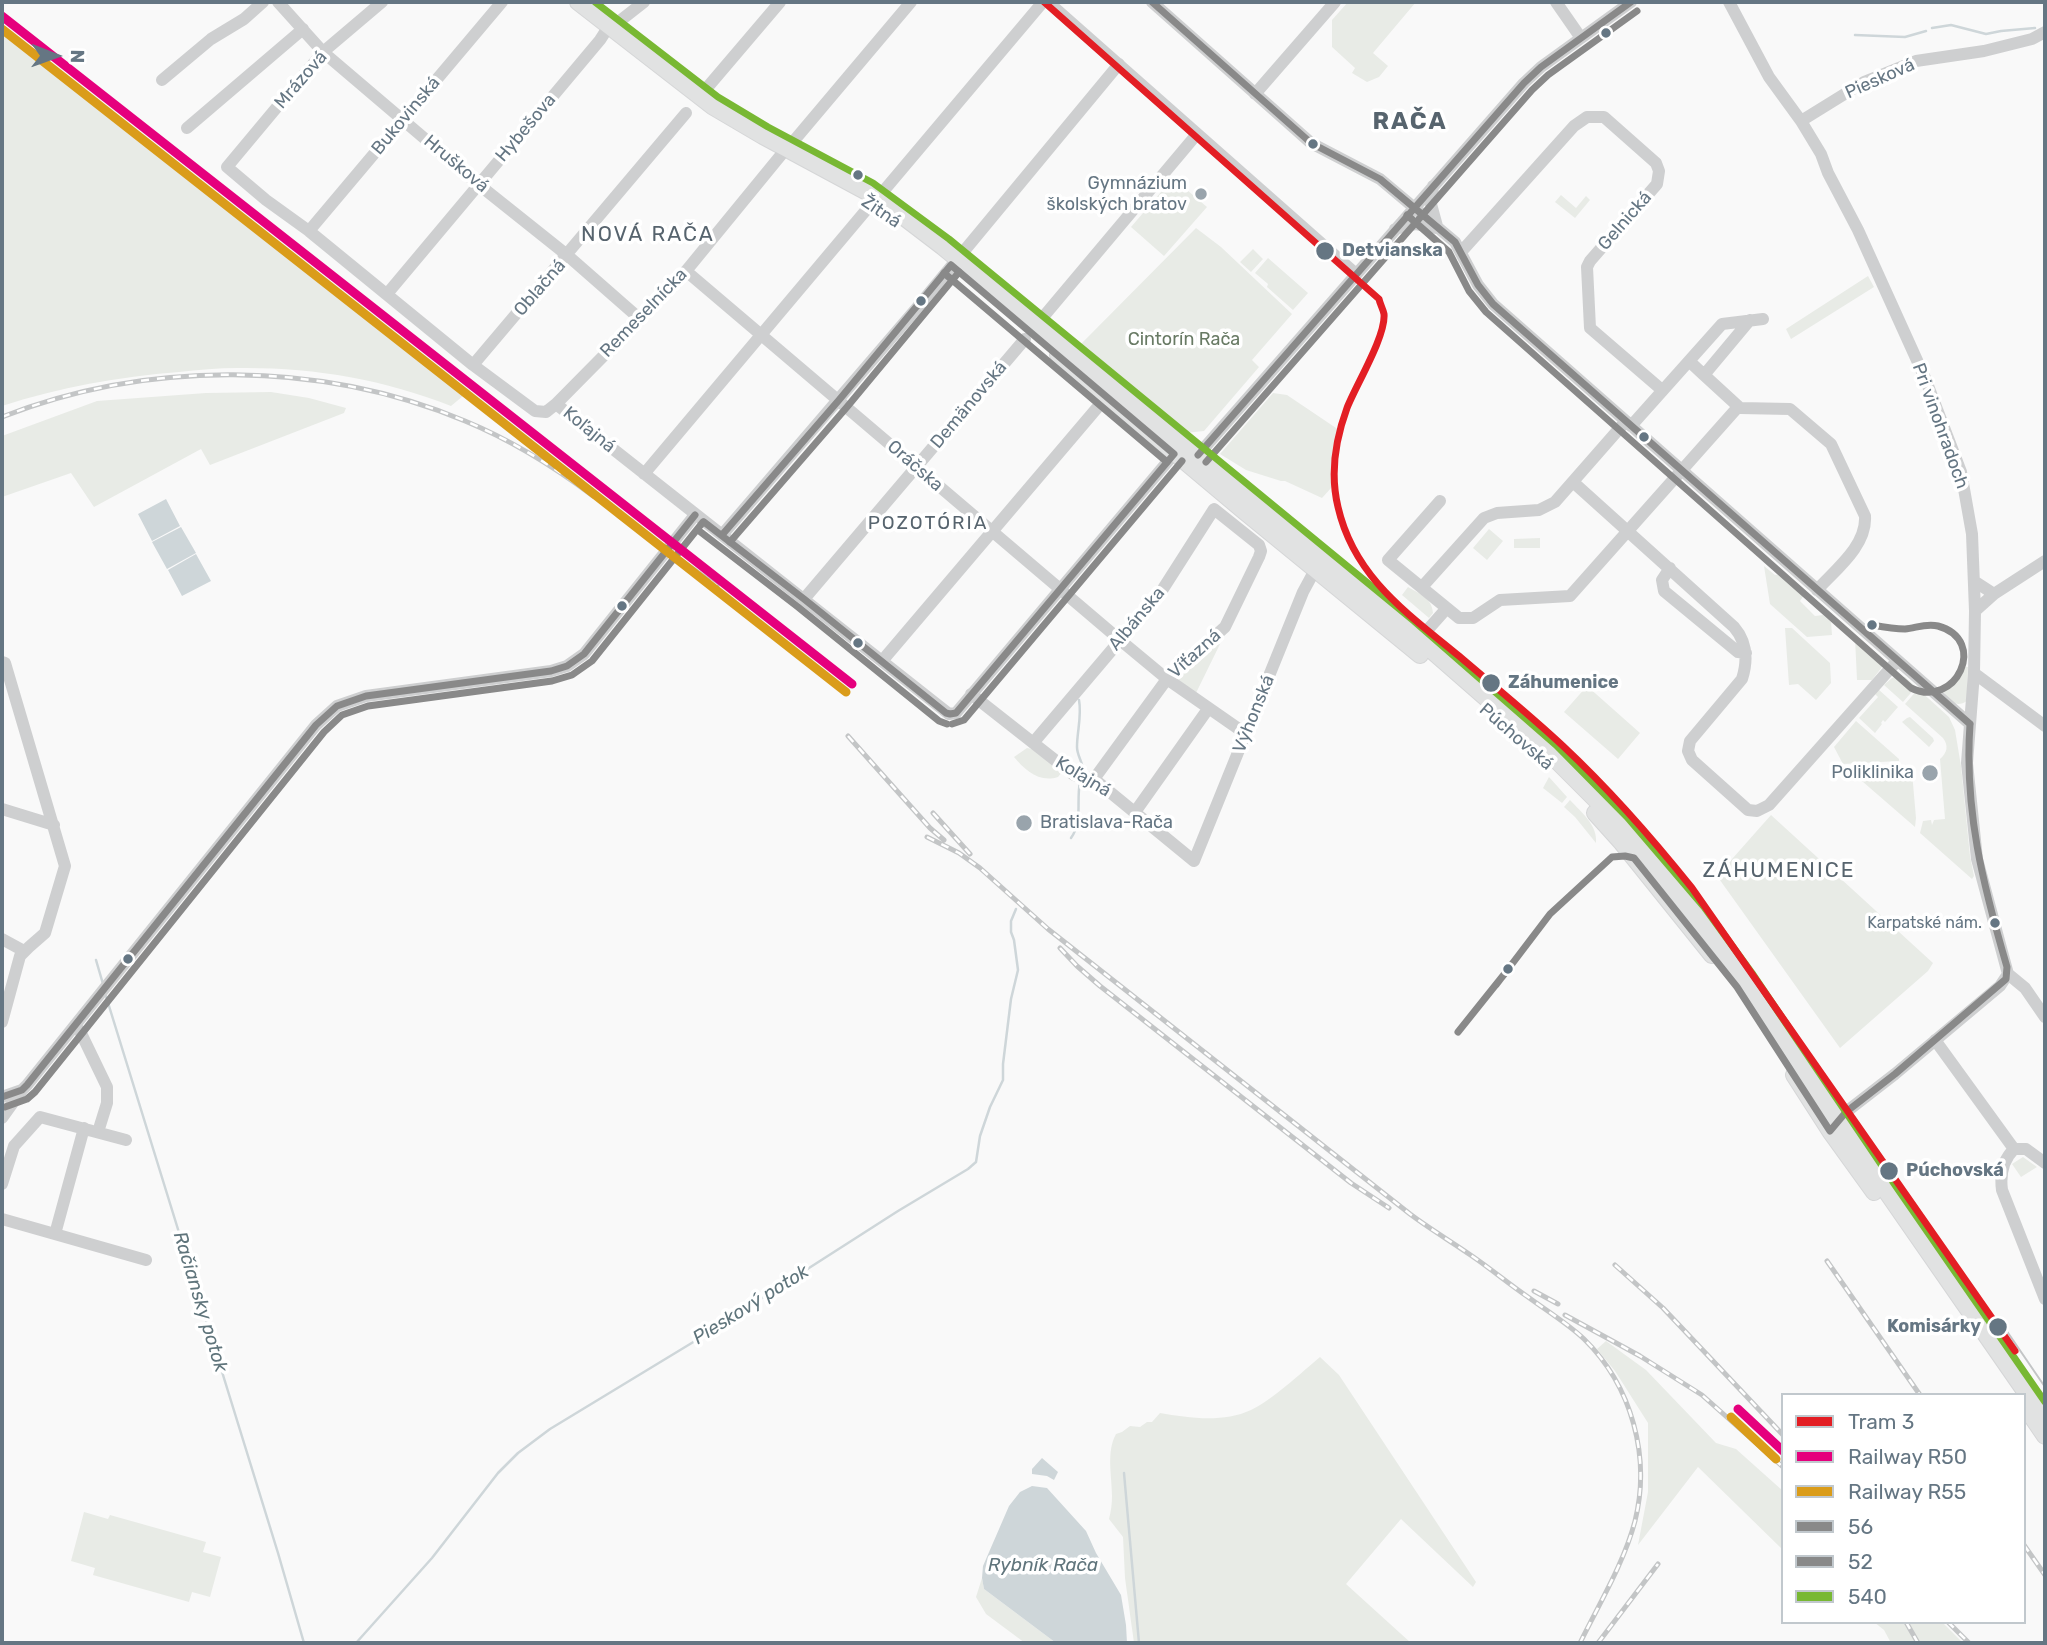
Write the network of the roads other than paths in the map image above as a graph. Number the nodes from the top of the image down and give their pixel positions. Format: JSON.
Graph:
{"nodes":[{"id":1,"x":263,"y":2,"type":"edge"},
{"id":2,"x":278,"y":2,"type":"edge"},
{"id":3,"x":382,"y":2,"type":"edge"},
{"id":4,"x":502,"y":2,"type":"edge"},
{"id":5,"x":565,"y":2,"type":"edge"},
{"id":6,"x":578,"y":2,"type":"edge"},
{"id":7,"x":644,"y":2,"type":"edge"},
{"id":8,"x":780,"y":2,"type":"edge"},
{"id":9,"x":911,"y":2,"type":"edge"},
{"id":10,"x":1045,"y":2,"type":"edge"},
{"id":11,"x":1152,"y":2,"type":"edge"},
{"id":12,"x":1335,"y":2,"type":"edge"},
{"id":13,"x":1556,"y":2,"type":"edge"},
{"id":14,"x":1631,"y":2,"type":"edge"},
{"id":15,"x":1729,"y":2,"type":"edge"},
{"id":16,"x":1742,"y":2,"type":"edge"},
{"id":17,"x":303,"y":29,"type":"junction"},
{"id":18,"x":607,"y":29,"type":"junction"},
{"id":19,"x":2045,"y":32,"type":"edge"},
{"id":20,"x":1581,"y":38,"type":"junction"},
{"id":21,"x":323,"y":52,"type":"junction"},
{"id":22,"x":1119,"y":64,"type":"junction"},
{"id":23,"x":163,"y":80,"type":"dead end"},
{"id":24,"x":706,"y":89,"type":"dead end"},
{"id":25,"x":1255,"y":94,"type":"junction"},
{"id":26,"x":686,"y":113,"type":"dead end"},
{"id":27,"x":402,"y":120,"type":"junction"},
{"id":28,"x":1801,"y":121,"type":"junction"},
{"id":29,"x":187,"y":128,"type":"dead end"},
{"id":30,"x":1197,"y":134,"type":"junction"},
{"id":31,"x":784,"y":152,"type":"junction"},
{"id":32,"x":228,"y":167,"type":"joint"},
{"id":33,"x":478,"y":184,"type":"junction"},
{"id":34,"x":1433,"y":186,"type":"junction"},
{"id":35,"x":881,"y":194,"type":"dead end"},
{"id":36,"x":1414,"y":207,"type":"junction"},
{"id":37,"x":867,"y":209,"type":"dead end"},
{"id":38,"x":1438,"y":228,"type":"junction"},
{"id":39,"x":1395,"y":229,"type":"junction"},
{"id":40,"x":309,"y":231,"type":"junction"},
{"id":41,"x":1461,"y":252,"type":"junction"},
{"id":42,"x":567,"y":255,"type":"junction"},
{"id":43,"x":954,"y":261,"type":"junction"},
{"id":44,"x":685,"y":271,"type":"junction"},
{"id":45,"x":1356,"y":274,"type":"junction"},
{"id":46,"x":387,"y":294,"type":"junction"},
{"id":47,"x":1044,"y":316,"type":"dead end"},
{"id":48,"x":640,"y":320,"type":"junction"},
{"id":49,"x":762,"y":336,"type":"junction"},
{"id":50,"x":1025,"y":339,"type":"dead end"},
{"id":51,"x":1689,"y":361,"type":"junction"},
{"id":52,"x":473,"y":365,"type":"junction"},
{"id":53,"x":1704,"y":375,"type":"junction"},
{"id":54,"x":1662,"y":390,"type":"junction"},
{"id":55,"x":839,"y":400,"type":"junction"},
{"id":56,"x":556,"y":404,"type":"junction"},
{"id":57,"x":1738,"y":407,"type":"junction"},
{"id":58,"x":1097,"y":408,"type":"dead end"},
{"id":59,"x":1629,"y":423,"type":"junction"},
{"id":60,"x":1174,"y":454,"type":"junction"},
{"id":61,"x":1198,"y":455,"type":"junction"},
{"id":62,"x":916,"y":467,"type":"junction"},
{"id":63,"x":1682,"y":471,"type":"junction"},
{"id":64,"x":644,"y":474,"type":"junction"},
{"id":65,"x":1201,"y":475,"type":"junction"},
{"id":66,"x":1573,"y":482,"type":"junction"},
{"id":67,"x":1440,"y":501,"type":"dead end"},
{"id":68,"x":695,"y":515,"type":"junction"},
{"id":69,"x":1235,"y":526,"type":"joint"},
{"id":70,"x":1629,"y":531,"type":"junction"},
{"id":71,"x":992,"y":532,"type":"junction"},
{"id":72,"x":722,"y":535,"type":"junction"},
{"id":73,"x":1317,"y":561,"type":"junction"},
{"id":74,"x":2045,"y":561,"type":"edge"},
{"id":75,"x":1670,"y":568,"type":"junction"},
{"id":76,"x":1973,"y":581,"type":"junction"},
{"id":77,"x":1422,"y":587,"type":"junction"},
{"id":78,"x":1060,"y":588,"type":"junction"},
{"id":79,"x":1816,"y":590,"type":"junction"},
{"id":80,"x":1994,"y":594,"type":"junction"},
{"id":81,"x":804,"y":599,"type":"junction"},
{"id":82,"x":1447,"y":608,"type":"junction"},
{"id":83,"x":1975,"y":611,"type":"junction"},
{"id":84,"x":1414,"y":637,"type":"junction"},
{"id":85,"x":1120,"y":640,"type":"junction"},
{"id":86,"x":1746,"y":653,"type":"junction"},
{"id":87,"x":3,"y":659,"type":"edge"},
{"id":88,"x":882,"y":661,"type":"junction"},
{"id":89,"x":1897,"y":661,"type":"junction"},
{"id":90,"x":1974,"y":673,"type":"junction"},
{"id":91,"x":1167,"y":679,"type":"junction"},
{"id":92,"x":971,"y":694,"type":"junction"},
{"id":93,"x":1209,"y":709,"type":"junction"},
{"id":94,"x":1970,"y":724,"type":"junction"},
{"id":95,"x":2045,"y":726,"type":"edge"},
{"id":96,"x":1246,"y":734,"type":"junction"},
{"id":97,"x":1033,"y":743,"type":"junction"},
{"id":98,"x":1094,"y":779,"type":"junction"},
{"id":99,"x":2,"y":809,"type":"edge"},
{"id":100,"x":1135,"y":812,"type":"junction"},
{"id":101,"x":54,"y":825,"type":"junction"},
{"id":102,"x":1194,"y":861,"type":"joint"},
{"id":103,"x":5,"y":940,"type":"edge"},
{"id":104,"x":24,"y":951,"type":"junction"},
{"id":105,"x":2008,"y":974,"type":"junction"},
{"id":106,"x":2045,"y":1017,"type":"edge"},
{"id":107,"x":2,"y":1022,"type":"edge"},
{"id":108,"x":75,"y":1026,"type":"junction"},
{"id":109,"x":1935,"y":1040,"type":"junction"},
{"id":110,"x":22,"y":1090,"type":"junction"},
{"id":111,"x":2,"y":1097,"type":"edge"},
{"id":112,"x":2,"y":1118,"type":"edge"},
{"id":113,"x":1839,"y":1121,"type":"junction"},
{"id":114,"x":84,"y":1128,"type":"junction"},
{"id":115,"x":98,"y":1132,"type":"junction"},
{"id":116,"x":126,"y":1140,"type":"dead end"},
{"id":117,"x":2014,"y":1149,"type":"junction"},
{"id":118,"x":2045,"y":1163,"type":"edge"},
{"id":119,"x":2,"y":1184,"type":"edge"},
{"id":120,"x":2,"y":1219,"type":"edge"},
{"id":121,"x":55,"y":1234,"type":"junction"},
{"id":122,"x":146,"y":1260,"type":"dead end"},
{"id":123,"x":2045,"y":1299,"type":"edge"},
{"id":124,"x":2015,"y":1393,"type":"edge"},
{"id":125,"x":2026,"y":1409,"type":"edge"},
{"id":126,"x":2045,"y":1420,"type":"edge"},
{"id":127,"x":2045,"y":1436,"type":"edge"}],
"edges":[{"from":1,"to":23,"type":"street"},
{"from":2,"to":17,"type":"street","name":"Hrušková"},
{"from":3,"to":21,"type":"street","name":"Mrázová"},
{"from":4,"to":27,"type":"street","name":"Bukovinská"},
{"from":5,"to":18,"type":"main road","name":"Žitná"},
{"from":6,"to":18,"type":"main road","name":"Žitná"},
{"from":7,"to":18,"type":"street","name":"Hybešova"},
{"from":8,"to":24,"type":"street"},
{"from":9,"to":31,"type":"street","name":"Remeselnícka"},
{"from":10,"to":22,"type":"street"},
{"from":10,"to":35,"type":"street"},
{"from":11,"to":25,"type":"street"},
{"from":12,"to":25,"type":"street"},
{"from":13,"to":20,"type":"street"},
{"from":14,"to":20,"type":"street"},
{"from":15,"to":16,"type":"street"},
{"from":15,"to":28,"type":"street","name":"Pri vinohradoch"},
{"from":17,"to":21,"type":"street","name":"Hrušková"},
{"from":17,"to":29,"type":"street"},
{"from":18,"to":31,"type":"main road","name":"Žitná"},
{"from":18,"to":33,"type":"street","name":"Hybešova"},
{"from":19,"to":28,"type":"street","name":"Piesková"},
{"from":20,"to":34,"type":"street"},
{"from":21,"to":27,"type":"street","name":"Hrušková"},
{"from":21,"to":32,"type":"street","name":"Mrázová"},
{"from":22,"to":30,"type":"street"},
{"from":22,"to":43,"type":"street"},
{"from":25,"to":36,"type":"street"},
{"from":26,"to":42,"type":"street","name":"Oblačná"},
{"from":27,"to":33,"type":"street","name":"Hrušková"},
{"from":27,"to":40,"type":"street","name":"Bukovinská"},
{"from":28,"to":76,"type":"street","name":"Pri vinohradoch"},
{"from":30,"to":45,"type":"street"},
{"from":30,"to":47,"type":"street"},
{"from":31,"to":43,"type":"main road","name":"Žitná"},
{"from":31,"to":44,"type":"street","name":"Remeselnícka"},
{"from":32,"to":40,"type":"street","name":"Koľajná"},
{"from":33,"to":42,"type":"street","name":"Hrušková"},
{"from":33,"to":46,"type":"street","name":"Hybešova"},
{"from":34,"to":36,"type":"street"},
{"from":34,"to":38,"type":"street"},
{"from":36,"to":38,"type":"street"},
{"from":36,"to":39,"type":"street"},
{"from":37,"to":49,"type":"street"},
{"from":38,"to":39,"type":"street"},
{"from":38,"to":41,"type":"street"},
{"from":39,"to":45,"type":"street"},
{"from":40,"to":46,"type":"street","name":"Koľajná"},
{"from":41,"to":54,"type":"street","name":"Gelnická"},
{"from":41,"to":59,"type":"street"},
{"from":42,"to":48,"type":"street","name":"Hrušková"},
{"from":42,"to":52,"type":"street","name":"Oblačná"},
{"from":43,"to":55,"type":"street"},
{"from":43,"to":60,"type":"main road","name":"Žitná"},
{"from":43,"to":61,"type":"main road","name":"Žitná"},
{"from":44,"to":48,"type":"street","name":"Remeselnícka"},
{"from":44,"to":49,"type":"street","name":"Oráčska"},
{"from":45,"to":61,"type":"street"},
{"from":46,"to":52,"type":"street","name":"Koľajná"},
{"from":48,"to":56,"type":"street","name":"Remeselnícka"},
{"from":49,"to":55,"type":"street","name":"Oráčska"},
{"from":49,"to":64,"type":"street"},
{"from":50,"to":62,"type":"street","name":"Demänovská"},
{"from":51,"to":53,"type":"street"},
{"from":51,"to":53,"type":"street"},
{"from":51,"to":54,"type":"street"},
{"from":52,"to":56,"type":"street","name":"Koľajná"},
{"from":53,"to":57,"type":"street"},
{"from":54,"to":59,"type":"street"},
{"from":55,"to":62,"type":"street","name":"Oráčska"},
{"from":55,"to":72,"type":"street"},
{"from":56,"to":64,"type":"street","name":"Koľajná"},
{"from":57,"to":63,"type":"street"},
{"from":57,"to":79,"type":"street"},
{"from":58,"to":71,"type":"street"},
{"from":59,"to":63,"type":"street"},
{"from":59,"to":66,"type":"street"},
{"from":60,"to":61,"type":"main road"},
{"from":60,"to":65,"type":"main road","name":"Púchovská"},
{"from":60,"to":78,"type":"street"},
{"from":61,"to":65,"type":"main road"},
{"from":61,"to":73,"type":"main road","name":"Púchovská"},
{"from":62,"to":71,"type":"street","name":"Oráčska"},
{"from":62,"to":81,"type":"street","name":"Demänovská"},
{"from":63,"to":70,"type":"street"},
{"from":63,"to":79,"type":"street"},
{"from":64,"to":68,"type":"street","name":"Koľajná"},
{"from":65,"to":73,"type":"main road","name":"Púchovská"},
{"from":66,"to":70,"type":"street"},
{"from":66,"to":77,"type":"street"},
{"from":67,"to":77,"type":"street"},
{"from":68,"to":72,"type":"street","name":"Koľajná"},
{"from":68,"to":108,"type":"street"},
{"from":69,"to":85,"type":"street","name":"Albánska"},
{"from":69,"to":91,"type":"street","name":"Víťazná"},
{"from":70,"to":75,"type":"street"},
{"from":70,"to":82,"type":"street"},
{"from":71,"to":78,"type":"street","name":"Oráčska"},
{"from":71,"to":88,"type":"street"},
{"from":72,"to":81,"type":"street","name":"Koľajná"},
{"from":73,"to":84,"type":"main road","name":"Púchovská"},
{"from":73,"to":96,"type":"street","name":"Výhonská"},
{"from":74,"to":80,"type":"street"},
{"from":75,"to":86,"type":"street"},
{"from":75,"to":86,"type":"street"},
{"from":76,"to":80,"type":"street"},
{"from":76,"to":83,"type":"street","name":"Pri vinohradoch"},
{"from":77,"to":82,"type":"street"},
{"from":78,"to":85,"type":"street","name":"Oráčska"},
{"from":78,"to":92,"type":"street"},
{"from":79,"to":89,"type":"street"},
{"from":80,"to":83,"type":"street"},
{"from":81,"to":88,"type":"street","name":"Koľajná"},
{"from":82,"to":84,"type":"street"},
{"from":83,"to":90,"type":"street","name":"Pri vinohradoch"},
{"from":84,"to":113,"type":"main road","name":"Púchovská"},
{"from":84,"to":124,"type":"main road","name":"Púchovská"},
{"from":85,"to":91,"type":"street","name":"Oráčska"},
{"from":85,"to":97,"type":"street","name":"Albánska"},
{"from":86,"to":89,"type":"street"},
{"from":87,"to":101,"type":"street"},
{"from":88,"to":92,"type":"street","name":"Koľajná"},
{"from":89,"to":94,"type":"street"},
{"from":90,"to":94,"type":"street","name":"Pri vinohradoch"},
{"from":90,"to":95,"type":"street"},
{"from":91,"to":93,"type":"street","name":"Oráčska"},
{"from":91,"to":98,"type":"street","name":"Víťazná"},
{"from":92,"to":97,"type":"street","name":"Koľajná"},
{"from":93,"to":96,"type":"street","name":"Oráčska"},
{"from":93,"to":100,"type":"street"},
{"from":94,"to":105,"type":"street","name":"Pri vinohradoch"},
{"from":96,"to":102,"type":"street","name":"Výhonská"},
{"from":97,"to":98,"type":"street","name":"Koľajná"},
{"from":98,"to":100,"type":"street","name":"Koľajná"},
{"from":99,"to":101,"type":"street"},
{"from":100,"to":102,"type":"street","name":"Koľajná"},
{"from":101,"to":104,"type":"street"},
{"from":103,"to":104,"type":"street"},
{"from":104,"to":107,"type":"street"},
{"from":105,"to":106,"type":"street","name":"Pri vinohradoch"},
{"from":105,"to":109,"type":"street"},
{"from":108,"to":110,"type":"street"},
{"from":108,"to":115,"type":"street"},
{"from":109,"to":113,"type":"street"},
{"from":109,"to":117,"type":"street"},
{"from":110,"to":111,"type":"street"},
{"from":110,"to":112,"type":"street"},
{"from":113,"to":126,"type":"main road","name":"Púchovská"},
{"from":114,"to":115,"type":"street"},
{"from":114,"to":119,"type":"street"},
{"from":114,"to":121,"type":"street"},
{"from":115,"to":116,"type":"street"},
{"from":117,"to":118,"type":"street"},
{"from":117,"to":123,"type":"street"},
{"from":120,"to":121,"type":"street"},
{"from":121,"to":122,"type":"street"},
{"from":125,"to":127,"type":"main road"}]}
